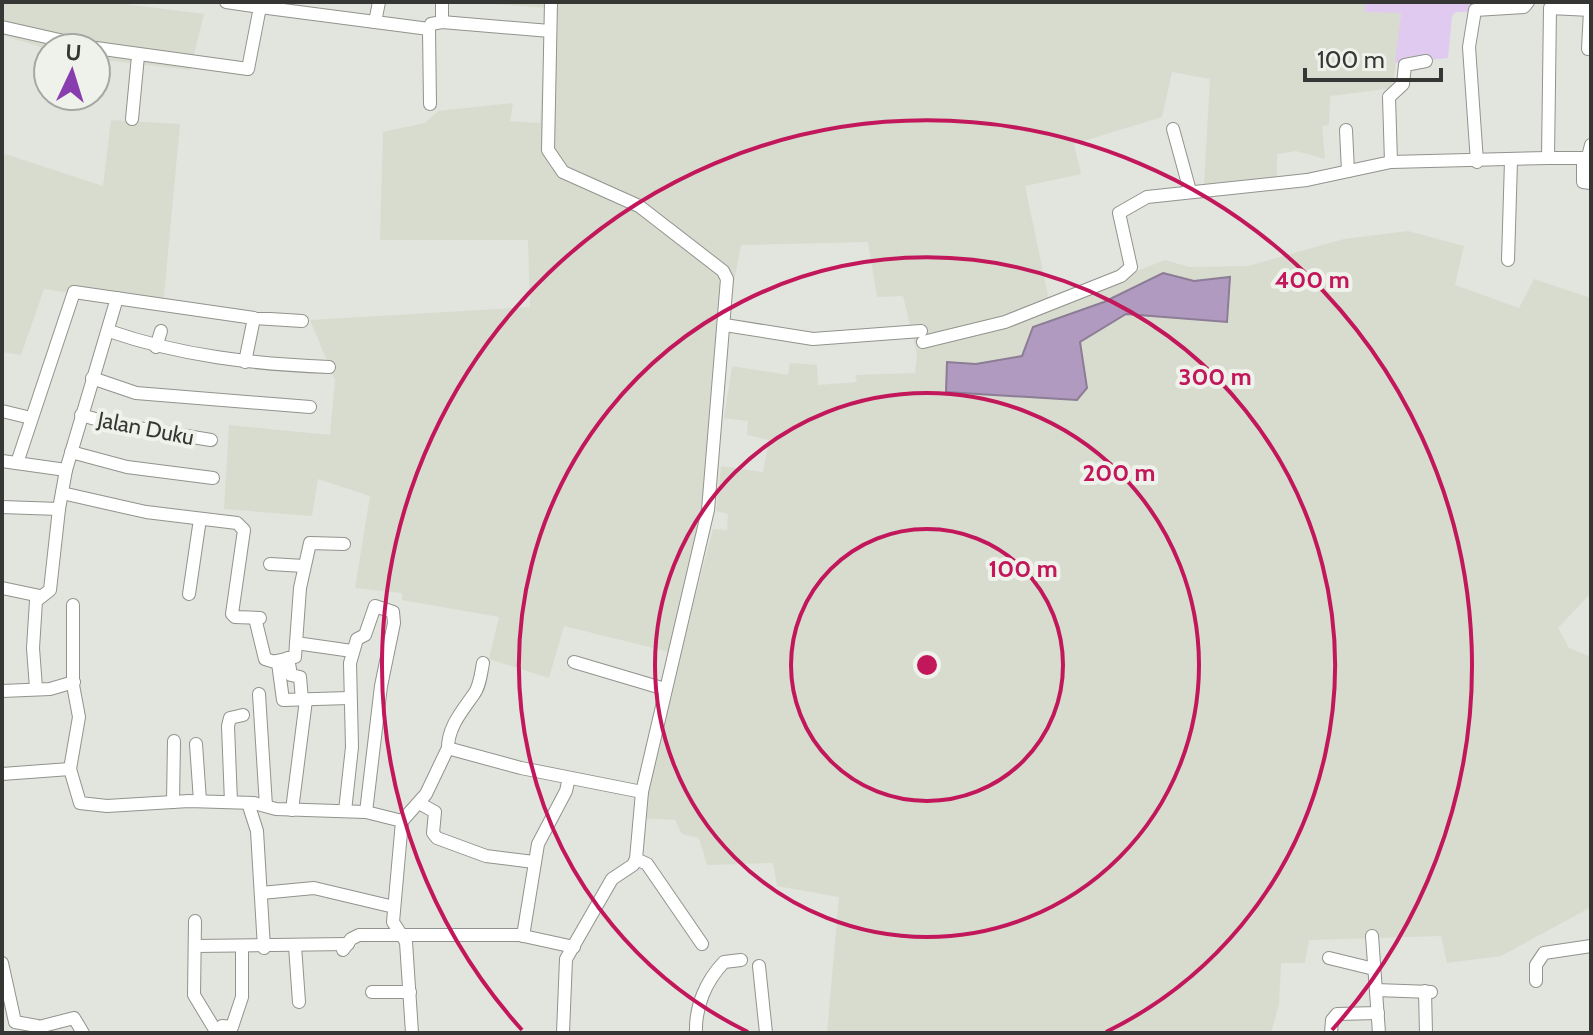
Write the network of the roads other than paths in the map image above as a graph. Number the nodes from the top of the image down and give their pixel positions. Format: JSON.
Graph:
{"nodes":[{"id":1,"x":226,"y":2,"type":"edge"},
{"id":2,"x":379,"y":2,"type":"edge"},
{"id":3,"x":442,"y":2,"type":"edge"},
{"id":4,"x":551,"y":2,"type":"edge"},
{"id":5,"x":1528,"y":2,"type":"edge"},
{"id":6,"x":1567,"y":5,"type":"edge"},
{"id":7,"x":260,"y":7,"type":"junction"},
{"id":8,"x":1591,"y":10,"type":"edge"},
{"id":9,"x":375,"y":22,"type":"junction"},
{"id":10,"x":442,"y":22,"type":"junction"},
{"id":11,"x":2,"y":27,"type":"edge"},
{"id":12,"x":429,"y":29,"type":"junction"},
{"id":13,"x":550,"y":31,"type":"junction"},
{"id":14,"x":32,"y":34,"type":"edge"},
{"id":15,"x":1588,"y":49,"type":"dead end"},
{"id":16,"x":112,"y":51,"type":"edge"},
{"id":17,"x":138,"y":56,"type":"junction"},
{"id":18,"x":1426,"y":61,"type":"dead end"},
{"id":19,"x":430,"y":104,"type":"dead end"},
{"id":20,"x":132,"y":119,"type":"dead end"},
{"id":21,"x":1173,"y":129,"type":"dead end"},
{"id":22,"x":1346,"y":130,"type":"dead end"},
{"id":23,"x":1591,"y":145,"type":"edge"},
{"id":24,"x":1548,"y":158,"type":"junction"},
{"id":25,"x":1583,"y":158,"type":"junction"},
{"id":26,"x":1511,"y":161,"type":"junction"},
{"id":27,"x":1391,"y":162,"type":"junction"},
{"id":28,"x":1477,"y":162,"type":"junction"},
{"id":29,"x":1348,"y":171,"type":"junction"},
{"id":30,"x":1591,"y":183,"type":"edge"},
{"id":31,"x":1190,"y":191,"type":"junction"},
{"id":32,"x":1508,"y":260,"type":"dead end"},
{"id":33,"x":117,"y":298,"type":"junction"},
{"id":34,"x":254,"y":318,"type":"junction"},
{"id":35,"x":302,"y":321,"type":"dead end"},
{"id":36,"x":725,"y":325,"type":"junction"},
{"id":37,"x":109,"y":331,"type":"junction"},
{"id":38,"x":161,"y":331,"type":"dead end"},
{"id":39,"x":156,"y":347,"type":"junction"},
{"id":40,"x":245,"y":362,"type":"junction"},
{"id":41,"x":329,"y":367,"type":"dead end"},
{"id":42,"x":92,"y":378,"type":"junction"},
{"id":43,"x":310,"y":407,"type":"dead end"},
{"id":44,"x":2,"y":411,"type":"edge"},
{"id":45,"x":81,"y":415,"type":"junction"},
{"id":46,"x":31,"y":418,"type":"junction"},
{"id":47,"x":211,"y":440,"type":"dead end"},
{"id":48,"x":71,"y":452,"type":"junction"},
{"id":49,"x":2,"y":461,"type":"edge"},
{"id":50,"x":17,"y":463,"type":"junction"},
{"id":51,"x":66,"y":470,"type":"junction"},
{"id":52,"x":213,"y":478,"type":"dead end"},
{"id":53,"x":62,"y":493,"type":"junction"},
{"id":54,"x":2,"y":507,"type":"edge"},
{"id":55,"x":59,"y":509,"type":"junction"},
{"id":56,"x":200,"y":519,"type":"junction"},
{"id":57,"x":344,"y":544,"type":"dead end"},
{"id":58,"x":270,"y":564,"type":"dead end"},
{"id":59,"x":304,"y":566,"type":"junction"},
{"id":60,"x":2,"y":588,"type":"edge"},
{"id":61,"x":189,"y":594,"type":"dead end"},
{"id":62,"x":40,"y":596,"type":"junction"},
{"id":63,"x":73,"y":605,"type":"dead end"},
{"id":64,"x":296,"y":643,"type":"junction"},
{"id":65,"x":352,"y":651,"type":"junction"},
{"id":66,"x":282,"y":660,"type":"junction"},
{"id":67,"x":574,"y":662,"type":"dead end"},
{"id":68,"x":483,"y":663,"type":"dead end"},
{"id":69,"x":74,"y":682,"type":"junction"},
{"id":70,"x":36,"y":688,"type":"junction"},
{"id":71,"x":665,"y":689,"type":"junction"},
{"id":72,"x":2,"y":691,"type":"edge"},
{"id":73,"x":259,"y":694,"type":"dead end"},
{"id":74,"x":349,"y":698,"type":"junction"},
{"id":75,"x":304,"y":700,"type":"junction"},
{"id":76,"x":243,"y":715,"type":"dead end"},
{"id":77,"x":174,"y":741,"type":"dead end"},
{"id":78,"x":196,"y":744,"type":"dead end"},
{"id":79,"x":448,"y":750,"type":"junction"},
{"id":80,"x":70,"y":769,"type":"junction"},
{"id":81,"x":2,"y":774,"type":"edge"},
{"id":82,"x":569,"y":778,"type":"junction"},
{"id":83,"x":642,"y":792,"type":"junction"},
{"id":84,"x":200,"y":801,"type":"junction"},
{"id":85,"x":173,"y":802,"type":"junction"},
{"id":86,"x":231,"y":802,"type":"junction"},
{"id":87,"x":248,"y":803,"type":"junction"},
{"id":88,"x":419,"y":803,"type":"junction"},
{"id":89,"x":266,"y":806,"type":"junction"},
{"id":90,"x":292,"y":810,"type":"junction"},
{"id":91,"x":345,"y":811,"type":"junction"},
{"id":92,"x":366,"y":812,"type":"junction"},
{"id":93,"x":402,"y":821,"type":"junction"},
{"id":94,"x":636,"y":859,"type":"junction"},
{"id":95,"x":534,"y":862,"type":"junction"},
{"id":96,"x":261,"y":893,"type":"junction"},
{"id":97,"x":394,"y":907,"type":"junction"},
{"id":98,"x":195,"y":921,"type":"dead end"},
{"id":99,"x":405,"y":935,"type":"junction"},
{"id":100,"x":523,"y":936,"type":"junction"},
{"id":101,"x":1372,"y":936,"type":"dead end"},
{"id":102,"x":702,"y":944,"type":"dead end"},
{"id":103,"x":196,"y":946,"type":"junction"},
{"id":104,"x":295,"y":946,"type":"junction"},
{"id":105,"x":1591,"y":946,"type":"edge"},
{"id":106,"x":574,"y":947,"type":"junction"},
{"id":107,"x":242,"y":948,"type":"junction"},
{"id":108,"x":264,"y":948,"type":"junction"},
{"id":109,"x":1329,"y":958,"type":"dead end"},
{"id":110,"x":741,"y":960,"type":"dead end"},
{"id":111,"x":2,"y":963,"type":"edge"},
{"id":112,"x":759,"y":966,"type":"dead end"},
{"id":113,"x":1374,"y":969,"type":"junction"},
{"id":114,"x":1536,"y":981,"type":"dead end"},
{"id":115,"x":1376,"y":990,"type":"junction"},
{"id":116,"x":372,"y":992,"type":"dead end"},
{"id":117,"x":410,"y":992,"type":"junction"},
{"id":118,"x":299,"y":1002,"type":"dead end"},
{"id":119,"x":1378,"y":1013,"type":"junction"},
{"id":120,"x":39,"y":1030,"type":"edge"},
{"id":121,"x":216,"y":1032,"type":"edge"},
{"id":122,"x":83,"y":1033,"type":"edge"},
{"id":123,"x":412,"y":1033,"type":"edge"},
{"id":124,"x":563,"y":1033,"type":"edge"},
{"id":125,"x":696,"y":1033,"type":"edge"},
{"id":126,"x":766,"y":1033,"type":"edge"},
{"id":127,"x":1331,"y":1033,"type":"edge"},
{"id":128,"x":1379,"y":1033,"type":"edge"},
{"id":129,"x":1426,"y":1033,"type":"edge"}],
"edges":[{"from":1,"to":7,"type":"street"},
{"from":2,"to":9,"type":"street"},
{"from":3,"to":10,"type":"street"},
{"from":4,"to":13,"type":"street"},
{"from":5,"to":28,"type":"street"},
{"from":6,"to":8,"type":"street"},
{"from":6,"to":24,"type":"street"},
{"from":7,"to":9,"type":"street"},
{"from":7,"to":17,"type":"street"},
{"from":8,"to":15,"type":"street"},
{"from":9,"to":12,"type":"street"},
{"from":10,"to":12,"type":"street"},
{"from":10,"to":13,"type":"street"},
{"from":11,"to":14,"type":"street"},
{"from":12,"to":19,"type":"street"},
{"from":13,"to":36,"type":"street"},
{"from":16,"to":17,"type":"street"},
{"from":17,"to":20,"type":"street"},
{"from":18,"to":27,"type":"street"},
{"from":21,"to":31,"type":"street"},
{"from":22,"to":29,"type":"street"},
{"from":23,"to":25,"type":"street"},
{"from":24,"to":25,"type":"street"},
{"from":24,"to":26,"type":"street"},
{"from":25,"to":30,"type":"street"},
{"from":26,"to":28,"type":"street"},
{"from":26,"to":32,"type":"street"},
{"from":27,"to":28,"type":"street"},
{"from":27,"to":29,"type":"street"},
{"from":29,"to":31,"type":"street"},
{"from":31,"to":36,"type":"street"},
{"from":33,"to":34,"type":"street"},
{"from":33,"to":37,"type":"street"},
{"from":33,"to":46,"type":"street"},
{"from":34,"to":35,"type":"street"},
{"from":34,"to":40,"type":"street"},
{"from":36,"to":71,"type":"street"},
{"from":37,"to":39,"type":"street"},
{"from":37,"to":42,"type":"street"},
{"from":38,"to":39,"type":"street"},
{"from":39,"to":40,"type":"street"},
{"from":40,"to":41,"type":"street"},
{"from":42,"to":43,"type":"street"},
{"from":42,"to":45,"type":"street"},
{"from":44,"to":46,"type":"street"},
{"from":45,"to":47,"type":"street","name":"Jalan Duku"},
{"from":45,"to":48,"type":"street"},
{"from":46,"to":50,"type":"street"},
{"from":48,"to":51,"type":"street"},
{"from":48,"to":52,"type":"street"},
{"from":49,"to":50,"type":"street"},
{"from":50,"to":51,"type":"street"},
{"from":51,"to":53,"type":"street"},
{"from":53,"to":55,"type":"street"},
{"from":53,"to":56,"type":"street"},
{"from":54,"to":55,"type":"street"},
{"from":55,"to":62,"type":"street"},
{"from":56,"to":61,"type":"street"},
{"from":56,"to":66,"type":"street"},
{"from":57,"to":59,"type":"street"},
{"from":58,"to":59,"type":"street"},
{"from":59,"to":64,"type":"street"},
{"from":60,"to":62,"type":"street"},
{"from":62,"to":70,"type":"street"},
{"from":63,"to":69,"type":"street"},
{"from":64,"to":65,"type":"street"},
{"from":64,"to":66,"type":"street"},
{"from":65,"to":74,"type":"street"},
{"from":65,"to":92,"type":"street"},
{"from":66,"to":75,"type":"street"},
{"from":66,"to":75,"type":"street"},
{"from":67,"to":71,"type":"street"},
{"from":68,"to":79,"type":"street"},
{"from":69,"to":70,"type":"street"},
{"from":69,"to":80,"type":"street"},
{"from":70,"to":72,"type":"street"},
{"from":71,"to":83,"type":"street"},
{"from":73,"to":89,"type":"street"},
{"from":74,"to":75,"type":"street"},
{"from":74,"to":91,"type":"street"},
{"from":75,"to":90,"type":"street"},
{"from":76,"to":86,"type":"street"},
{"from":77,"to":85,"type":"street"},
{"from":78,"to":84,"type":"street"},
{"from":79,"to":82,"type":"street"},
{"from":79,"to":88,"type":"street"},
{"from":80,"to":81,"type":"street"},
{"from":80,"to":85,"type":"street"},
{"from":82,"to":83,"type":"street"},
{"from":82,"to":95,"type":"street"},
{"from":83,"to":94,"type":"street"},
{"from":84,"to":85,"type":"street"},
{"from":84,"to":86,"type":"street"},
{"from":86,"to":87,"type":"street"},
{"from":87,"to":89,"type":"street"},
{"from":87,"to":96,"type":"street"},
{"from":88,"to":93,"type":"street"},
{"from":88,"to":95,"type":"street"},
{"from":89,"to":90,"type":"street"},
{"from":90,"to":91,"type":"street"},
{"from":91,"to":92,"type":"street"},
{"from":92,"to":93,"type":"street"},
{"from":93,"to":97,"type":"street"},
{"from":94,"to":102,"type":"street"},
{"from":94,"to":106,"type":"street"},
{"from":95,"to":100,"type":"street"},
{"from":96,"to":97,"type":"street"},
{"from":96,"to":108,"type":"street"},
{"from":97,"to":99,"type":"street"},
{"from":98,"to":103,"type":"street"},
{"from":99,"to":100,"type":"street"},
{"from":99,"to":104,"type":"street"},
{"from":99,"to":117,"type":"street"},
{"from":100,"to":106,"type":"street"},
{"from":101,"to":113,"type":"street"},
{"from":103,"to":107,"type":"street"},
{"from":103,"to":121,"type":"street"},
{"from":104,"to":108,"type":"street"},
{"from":104,"to":118,"type":"street"},
{"from":105,"to":114,"type":"street"},
{"from":106,"to":124,"type":"street"},
{"from":107,"to":108,"type":"street"},
{"from":107,"to":121,"type":"street"},
{"from":109,"to":113,"type":"street"},
{"from":110,"to":125,"type":"street"},
{"from":111,"to":120,"type":"street"},
{"from":112,"to":126,"type":"street"},
{"from":113,"to":115,"type":"street"},
{"from":115,"to":119,"type":"street"},
{"from":115,"to":129,"type":"street"},
{"from":116,"to":117,"type":"street"},
{"from":117,"to":123,"type":"street"},
{"from":119,"to":127,"type":"street"},
{"from":119,"to":128,"type":"street"},
{"from":120,"to":122,"type":"street"}]}
